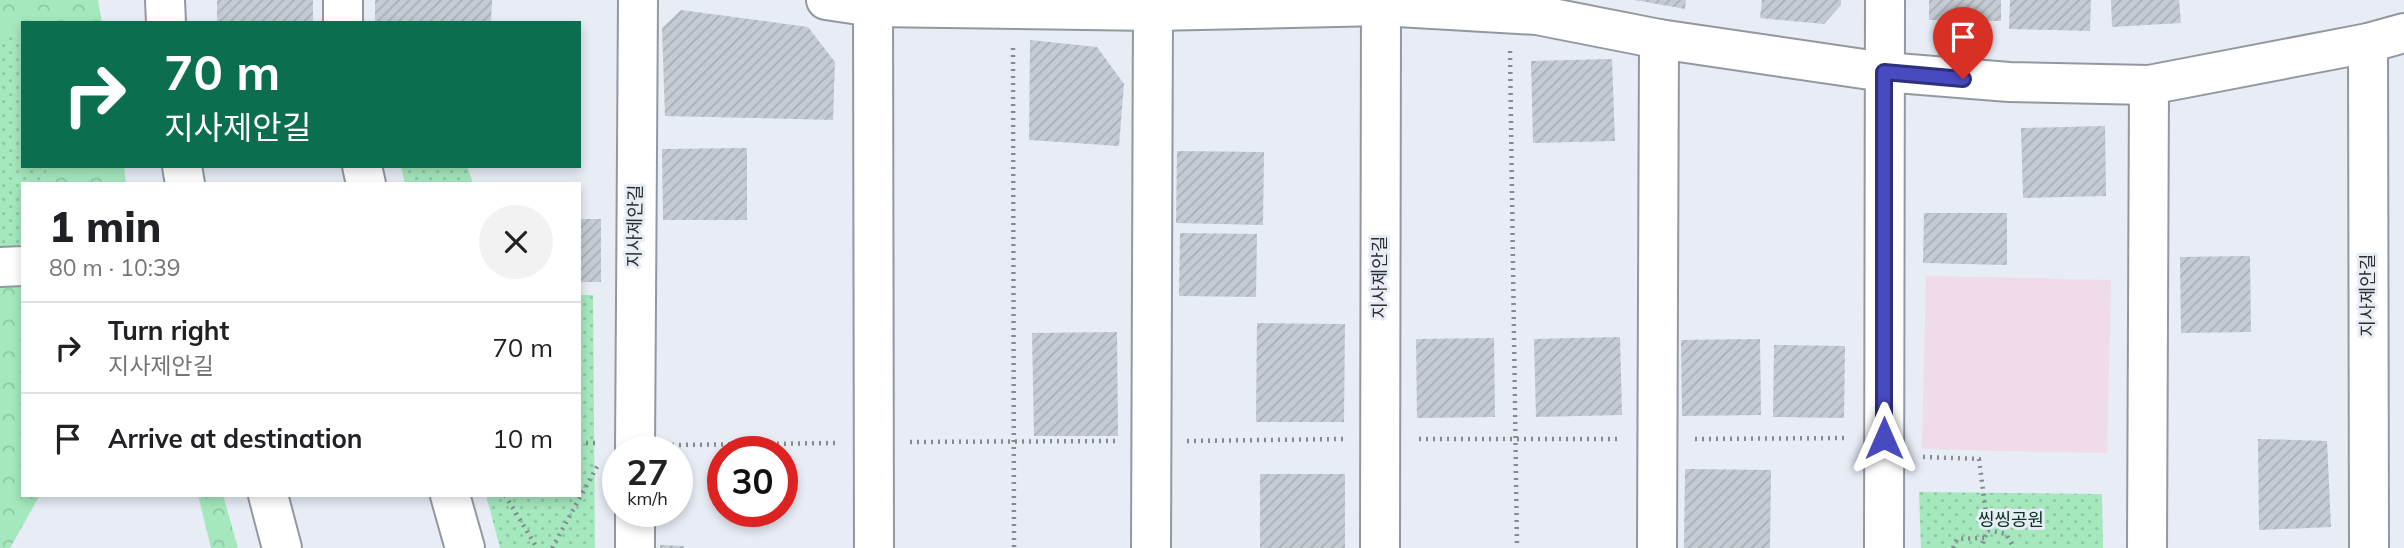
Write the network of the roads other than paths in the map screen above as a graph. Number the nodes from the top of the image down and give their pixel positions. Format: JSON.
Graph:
{"nodes":[{"id":1,"x":165,"y":0,"type":"edge"},
{"id":2,"x":343,"y":0,"type":"edge"},
{"id":3,"x":638,"y":0,"type":"edge"},
{"id":4,"x":827,"y":0,"type":"edge"},
{"id":5,"x":1885,"y":0,"type":"edge"},
{"id":6,"x":873,"y":4,"type":"edge"},
{"id":7,"x":1381,"y":6,"type":"junction"},
{"id":8,"x":1153,"y":11,"type":"junction"},
{"id":9,"x":166,"y":21,"type":"edge"},
{"id":10,"x":343,"y":21,"type":"edge"},
{"id":11,"x":2404,"y":33,"type":"edge"},
{"id":12,"x":1659,"y":39,"type":"junction"},
{"id":13,"x":2368,"y":43,"type":"junction"},
{"id":14,"x":1884,"y":72,"type":"junction"},
{"id":15,"x":2149,"y":85,"type":"junction"},
{"id":16,"x":21,"y":266,"type":"edge"},
{"id":17,"x":0,"y":267,"type":"edge"},
{"id":18,"x":637,"y":436,"type":"edge"},
{"id":19,"x":269,"y":497,"type":"edge"},
{"id":20,"x":451,"y":497,"type":"edge"},
{"id":21,"x":635,"y":527,"type":"edge"},
{"id":22,"x":282,"y":548,"type":"edge"},
{"id":23,"x":465,"y":548,"type":"edge"},
{"id":24,"x":635,"y":548,"type":"edge"},
{"id":25,"x":874,"y":548,"type":"edge"},
{"id":26,"x":1151,"y":548,"type":"edge"},
{"id":27,"x":1380,"y":548,"type":"edge"},
{"id":28,"x":1657,"y":548,"type":"edge"},
{"id":29,"x":1884,"y":548,"type":"edge"},
{"id":30,"x":2147,"y":548,"type":"edge"},
{"id":31,"x":2369,"y":548,"type":"edge"}],
"edges":[{"from":1,"to":9,"type":"street"},
{"from":2,"to":10,"type":"street"},
{"from":3,"to":18,"type":"street","name":"지사제안길"},
{"from":4,"to":6,"type":"street"},
{"from":5,"to":14,"type":"street"},
{"from":6,"to":8,"type":"street"},
{"from":6,"to":25,"type":"street"},
{"from":7,"to":8,"type":"street"},
{"from":7,"to":12,"type":"street"},
{"from":7,"to":27,"type":"street","name":"지사제안길"},
{"from":8,"to":26,"type":"street"},
{"from":11,"to":13,"type":"street"},
{"from":12,"to":14,"type":"street"},
{"from":12,"to":28,"type":"street"},
{"from":13,"to":15,"type":"street"},
{"from":13,"to":31,"type":"street","name":"지사제안길"},
{"from":14,"to":15,"type":"street"},
{"from":14,"to":29,"type":"street"},
{"from":15,"to":30,"type":"street"},
{"from":16,"to":17,"type":"street"},
{"from":19,"to":22,"type":"street"},
{"from":20,"to":23,"type":"street"},
{"from":21,"to":24,"type":"street"}]}
